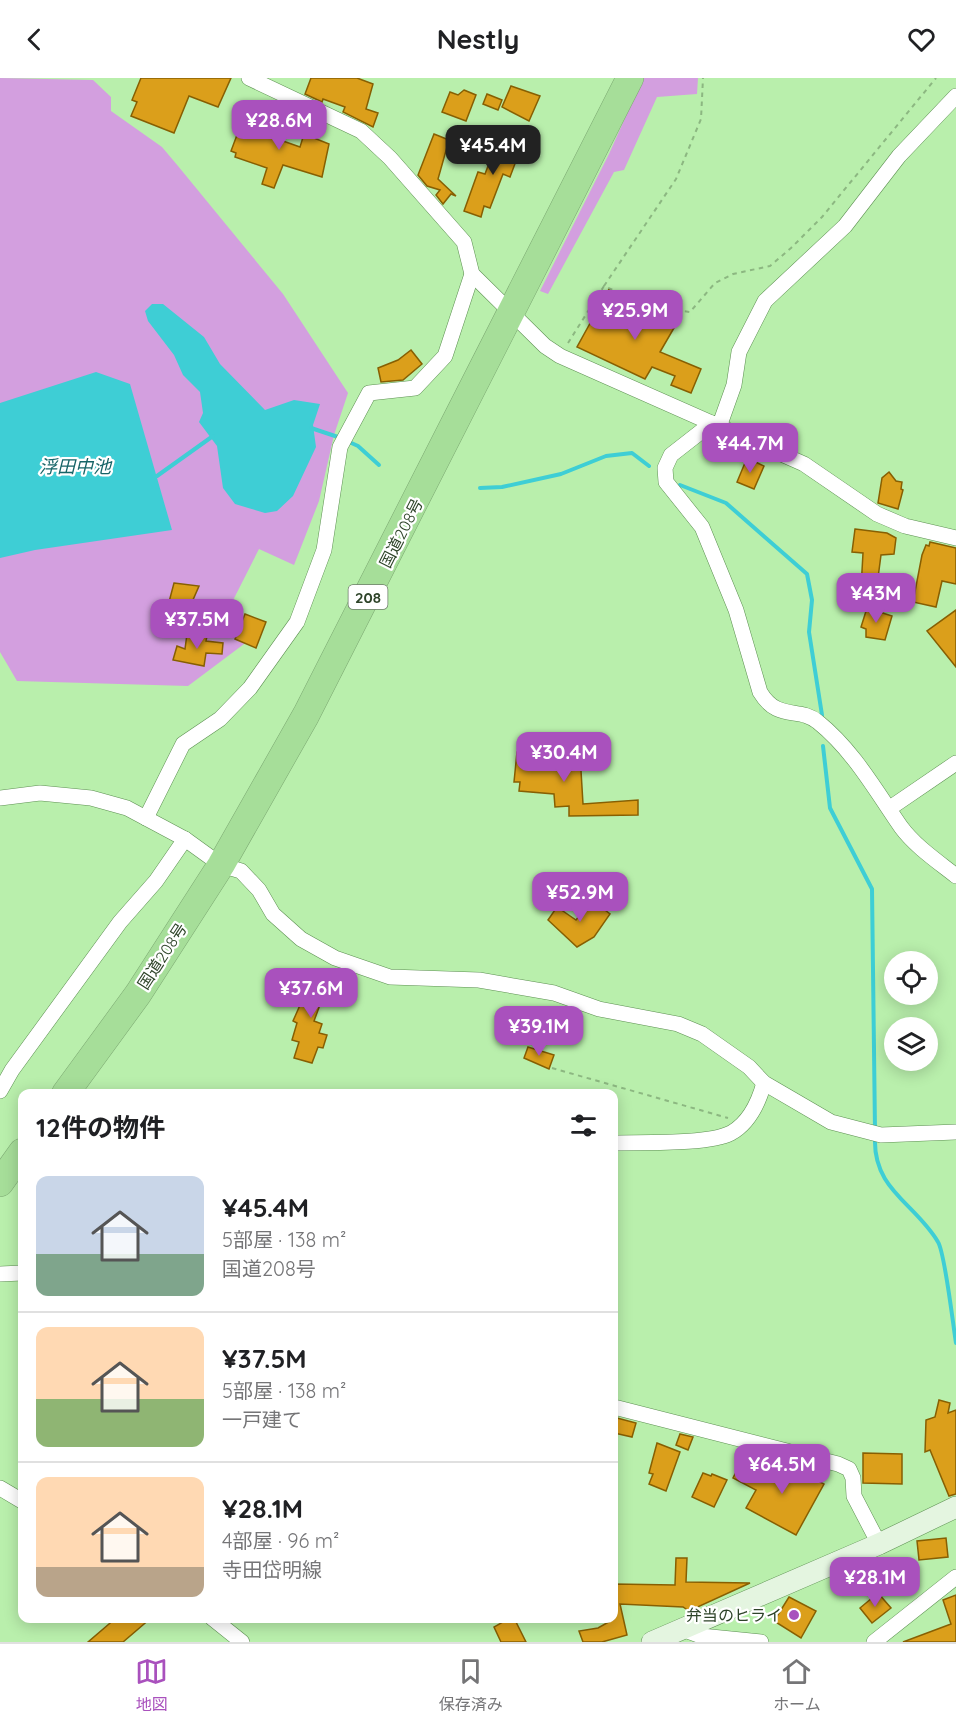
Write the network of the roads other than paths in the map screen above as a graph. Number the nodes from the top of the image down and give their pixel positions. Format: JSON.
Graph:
{"nodes":[{"id":1,"x":249,"y":78,"type":"edge"},
{"id":2,"x":630,"y":78,"type":"edge"},
{"id":3,"x":956,"y":96,"type":"edge"},
{"id":4,"x":472,"y":274,"type":"junction"},
{"id":5,"x":513,"y":313,"type":"junction"},
{"id":6,"x":715,"y":425,"type":"junction"},
{"id":7,"x":956,"y":538,"type":"edge"},
{"id":8,"x":956,"y":763,"type":"edge"},
{"id":9,"x":0,"y":798,"type":"edge"},
{"id":10,"x":890,"y":808,"type":"junction"},
{"id":11,"x":146,"y":818,"type":"junction"},
{"id":12,"x":185,"y":839,"type":"junction"},
{"id":13,"x":221,"y":865,"type":"junction"},
{"id":14,"x":956,"y":876,"type":"edge"},
{"id":15,"x":764,"y":1083,"type":"junction"},
{"id":16,"x":69,"y":1089,"type":"edge"},
{"id":17,"x":0,"y":1091,"type":"edge"},
{"id":18,"x":956,"y":1132,"type":"edge"},
{"id":19,"x":618,"y":1143,"type":"edge"},
{"id":20,"x":18,"y":1158,"type":"edge"},
{"id":21,"x":0,"y":1183,"type":"edge"},
{"id":22,"x":0,"y":1274,"type":"edge"},
{"id":23,"x":18,"y":1274,"type":"edge"},
{"id":24,"x":618,"y":1408,"type":"edge"},
{"id":25,"x":0,"y":1488,"type":"edge"},
{"id":26,"x":18,"y":1499,"type":"edge"},
{"id":27,"x":956,"y":1507,"type":"edge"},
{"id":28,"x":879,"y":1544,"type":"junction"},
{"id":29,"x":956,"y":1577,"type":"edge"},
{"id":30,"x":218,"y":1623,"type":"edge"},
{"id":31,"x":682,"y":1629,"type":"junction"},
{"id":32,"x":242,"y":1642,"type":"edge"},
{"id":33,"x":652,"y":1642,"type":"edge"},
{"id":34,"x":761,"y":1642,"type":"edge"},
{"id":35,"x":874,"y":1642,"type":"edge"}],
"edges":[{"from":1,"to":4,"type":"street"},
{"from":2,"to":5,"type":"highway","name":"国道208号","number":"208"},
{"from":3,"to":6,"type":"street"},
{"from":4,"to":5,"type":"street"},
{"from":4,"to":11,"type":"street"},
{"from":5,"to":6,"type":"street"},
{"from":5,"to":13,"type":"highway","name":"国道208号","number":"208"},
{"from":6,"to":7,"type":"street"},
{"from":6,"to":10,"type":"street"},
{"from":8,"to":10,"type":"street"},
{"from":9,"to":11,"type":"street"},
{"from":10,"to":14,"type":"street"},
{"from":11,"to":12,"type":"street"},
{"from":12,"to":13,"type":"street"},
{"from":12,"to":17,"type":"street"},
{"from":13,"to":15,"type":"street"},
{"from":13,"to":16,"type":"highway","name":"国道208号","number":"208"},
{"from":15,"to":18,"type":"street"},
{"from":15,"to":19,"type":"street"},
{"from":20,"to":21,"type":"highway"},
{"from":22,"to":23,"type":"street"},
{"from":24,"to":28,"type":"street"},
{"from":25,"to":26,"type":"street"},
{"from":27,"to":28,"type":"main road"},
{"from":28,"to":31,"type":"main road"},
{"from":29,"to":35,"type":"street"},
{"from":30,"to":32,"type":"street"},
{"from":31,"to":33,"type":"main road"},
{"from":31,"to":34,"type":"street"}]}
